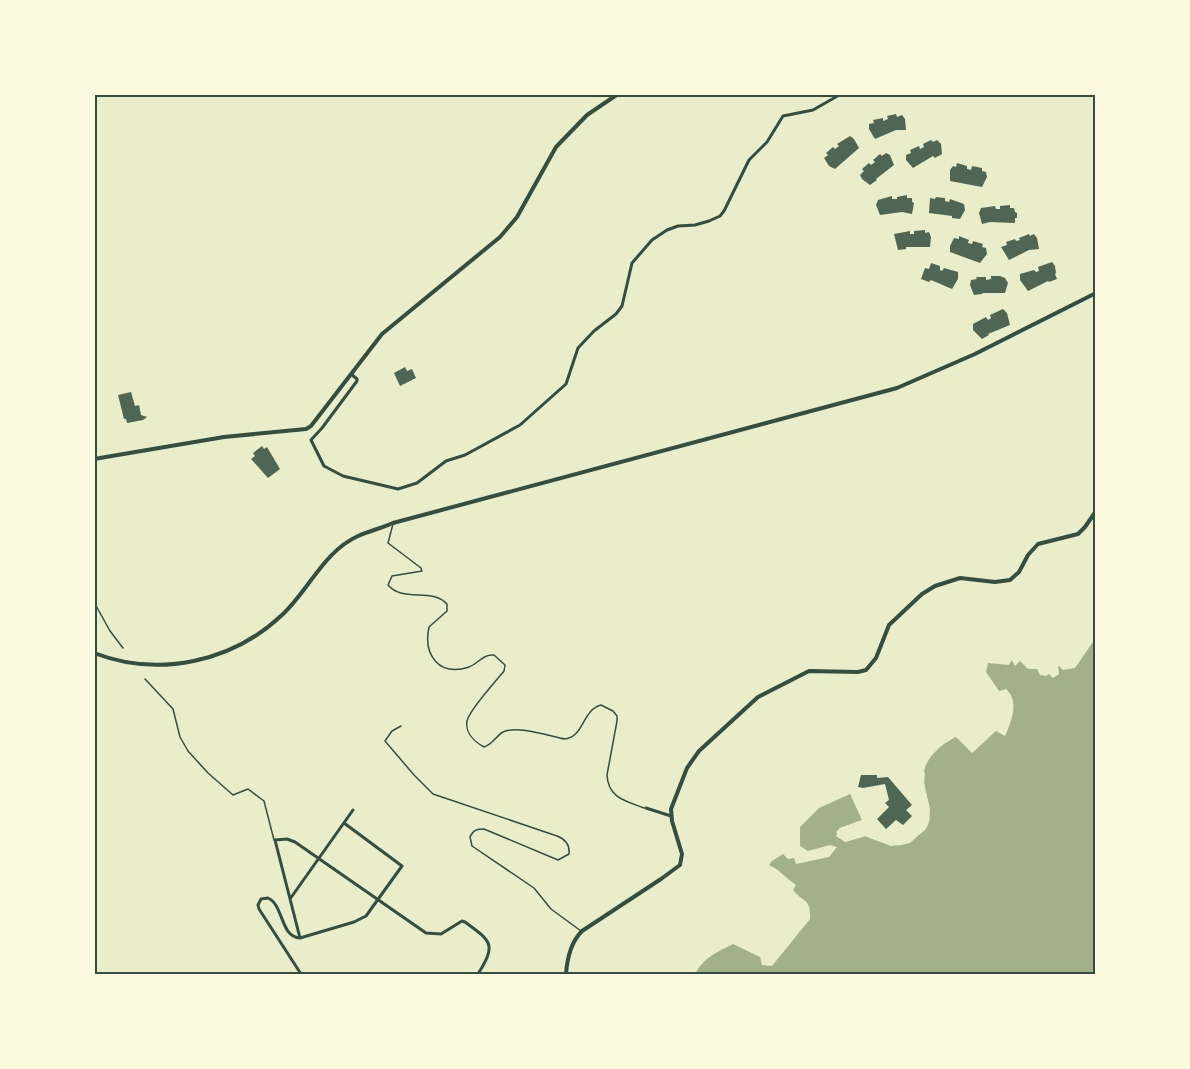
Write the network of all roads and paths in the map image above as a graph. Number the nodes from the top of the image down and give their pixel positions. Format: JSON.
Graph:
{"nodes":[{"id":1,"x":618,"y":94,"type":"edge"},
{"id":2,"x":841,"y":94,"type":"edge"},
{"id":3,"x":881,"y":94,"type":"edge"},
{"id":4,"x":887,"y":94,"type":"edge"},
{"id":5,"x":1095,"y":293,"type":"edge"},
{"id":6,"x":351,"y":374,"type":"junction"},
{"id":7,"x":94,"y":459,"type":"edge"},
{"id":8,"x":1095,"y":511,"type":"edge"},
{"id":9,"x":393,"y":523,"type":"junction"},
{"id":10,"x":94,"y":602,"type":"edge"},
{"id":11,"x":123,"y":648,"type":"dead end"},
{"id":12,"x":94,"y":653,"type":"edge"},
{"id":13,"x":145,"y":679,"type":"dead end"},
{"id":14,"x":401,"y":726,"type":"dead end"},
{"id":15,"x":646,"y":808,"type":"joint"},
{"id":16,"x":353,"y":810,"type":"dead end"},
{"id":17,"x":671,"y":816,"type":"junction"},
{"id":18,"x":344,"y":823,"type":"junction"},
{"id":19,"x":275,"y":840,"type":"junction"},
{"id":20,"x":319,"y":858,"type":"junction"},
{"id":21,"x":290,"y":900,"type":"junction"},
{"id":22,"x":379,"y":901,"type":"junction"},
{"id":23,"x":582,"y":931,"type":"junction"},
{"id":24,"x":300,"y":938,"type":"junction"},
{"id":25,"x":301,"y":975,"type":"edge"},
{"id":26,"x":478,"y":975,"type":"edge"},
{"id":27,"x":566,"y":975,"type":"edge"}],
"edges":[{"from":1,"to":6,"type":"street"},
{"from":2,"to":6,"type":"street"},
{"from":3,"to":4,"type":"street"},
{"from":5,"to":9,"type":"street"},
{"from":6,"to":7,"type":"street"},
{"from":8,"to":17,"type":"street"},
{"from":9,"to":12,"type":"street"},
{"from":9,"to":15,"type":"lane"},
{"from":10,"to":11,"type":"lane"},
{"from":13,"to":19,"type":"lane"},
{"from":14,"to":23,"type":"lane"},
{"from":15,"to":17,"type":"street"},
{"from":16,"to":18,"type":"street"},
{"from":17,"to":23,"type":"street"},
{"from":18,"to":20,"type":"street"},
{"from":18,"to":22,"type":"street"},
{"from":19,"to":20,"type":"street"},
{"from":19,"to":21,"type":"street"},
{"from":20,"to":21,"type":"street"},
{"from":20,"to":22,"type":"street"},
{"from":21,"to":24,"type":"street"},
{"from":22,"to":24,"type":"street"},
{"from":22,"to":26,"type":"street"},
{"from":23,"to":27,"type":"street"},
{"from":24,"to":25,"type":"street"}]}
